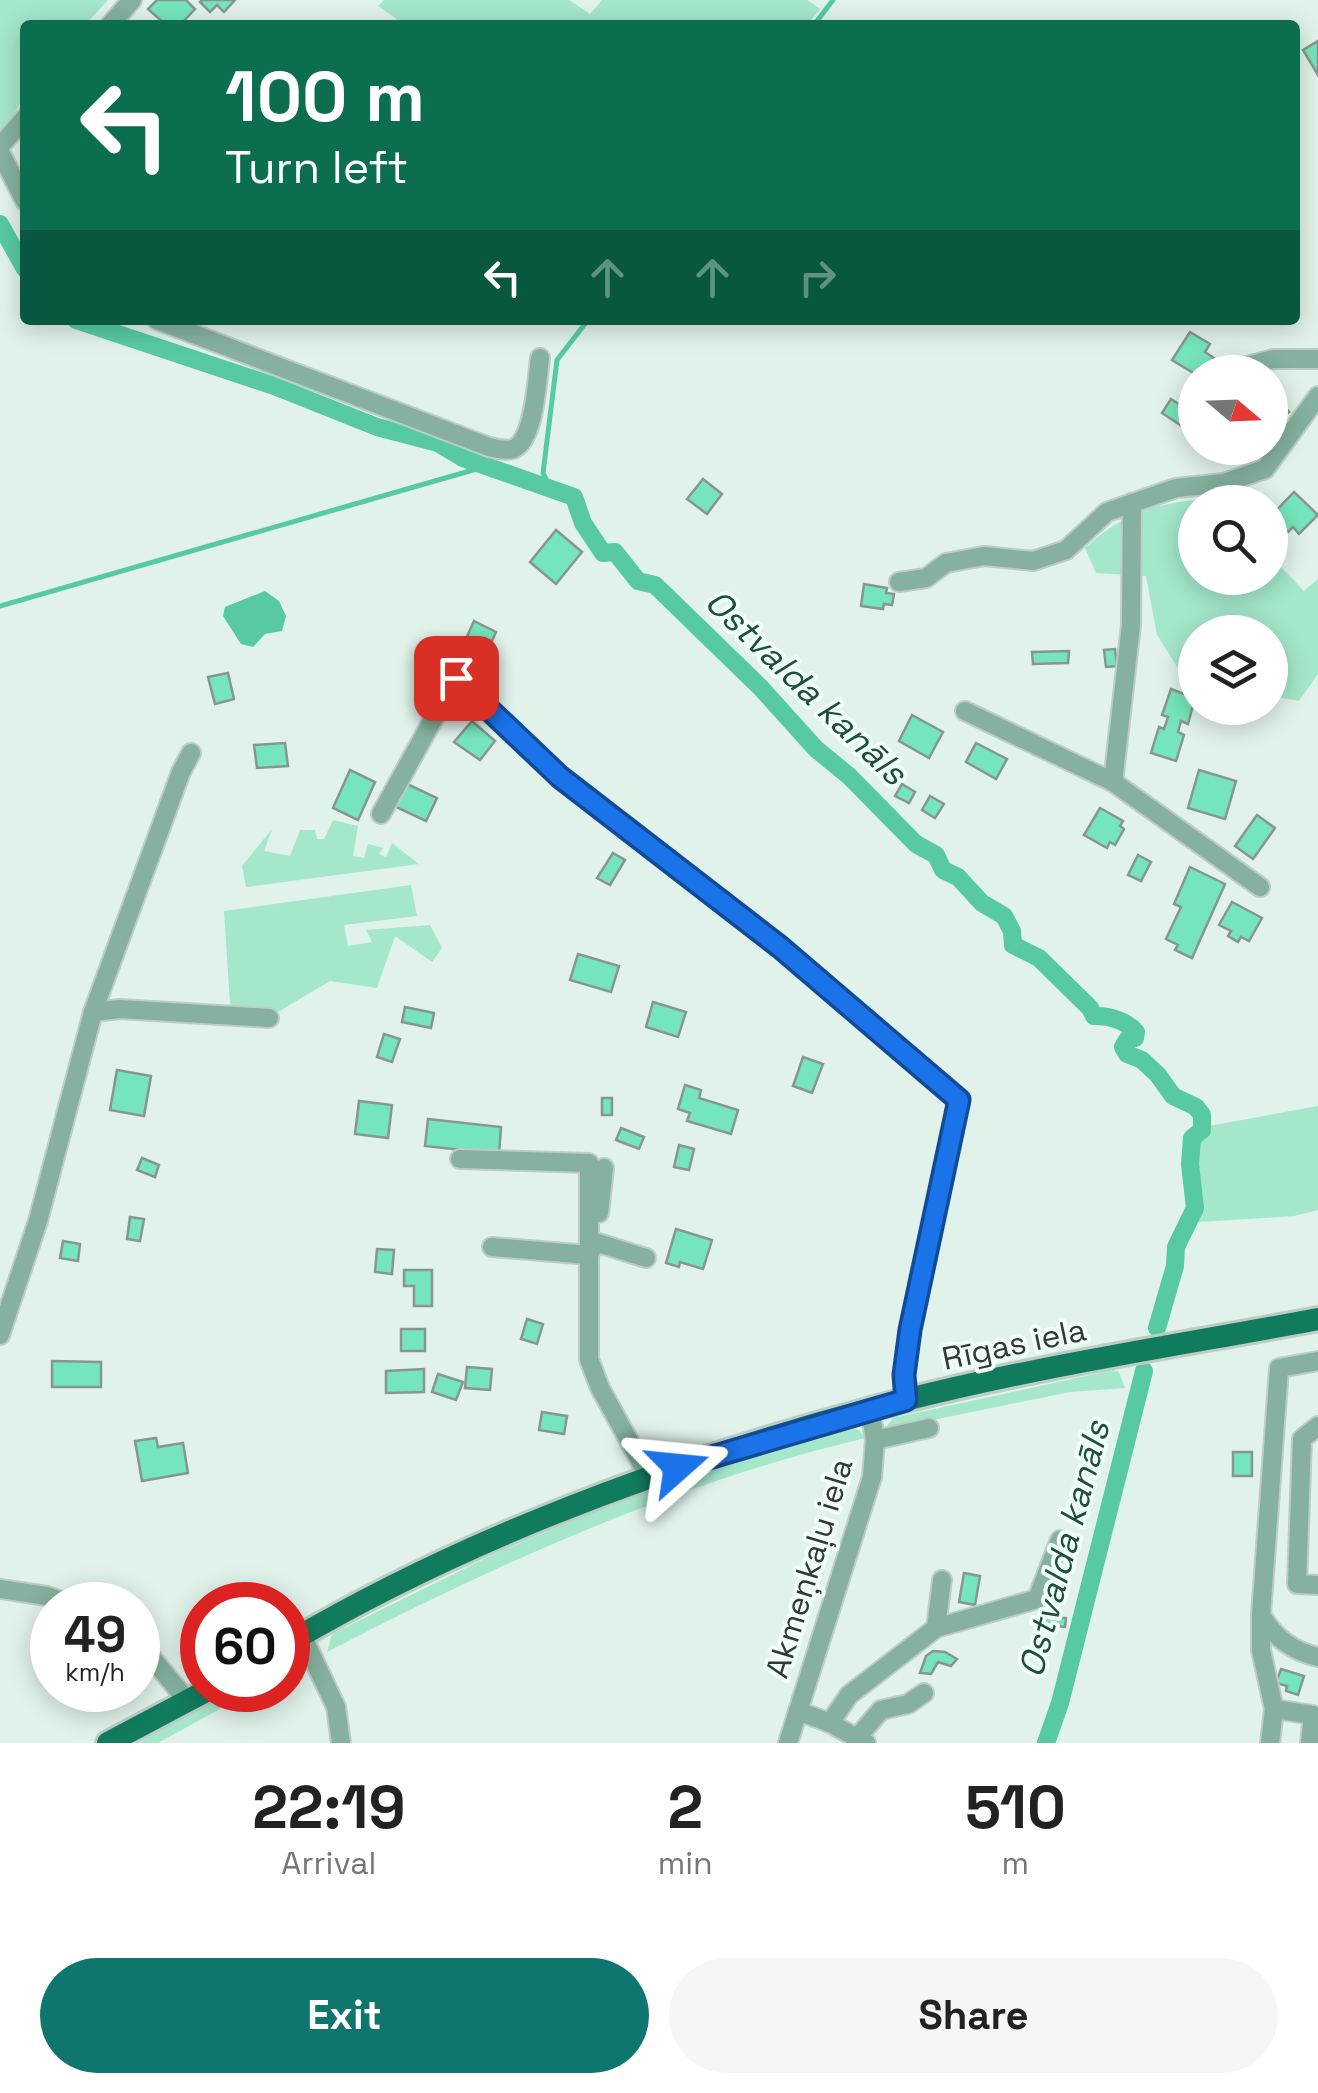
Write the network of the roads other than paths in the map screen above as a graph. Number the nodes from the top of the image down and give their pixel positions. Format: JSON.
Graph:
{"nodes":[{"id":1,"x":132,"y":0,"type":"edge"},
{"id":2,"x":114,"y":20,"type":"edge"},
{"id":3,"x":20,"y":124,"type":"edge"},
{"id":4,"x":0,"y":149,"type":"edge"},
{"id":5,"x":20,"y":189,"type":"edge"},
{"id":6,"x":171,"y":325,"type":"edge"},
{"id":7,"x":540,"y":358,"type":"dead end"},
{"id":8,"x":1318,"y":358,"type":"edge"},
{"id":9,"x":1288,"y":359,"type":"edge"},
{"id":10,"x":1318,"y":396,"type":"edge"},
{"id":11,"x":1132,"y":503,"type":"junction"},
{"id":12,"x":899,"y":582,"type":"dead end"},
{"id":13,"x":964,"y":711,"type":"dead end"},
{"id":14,"x":191,"y":753,"type":"dead end"},
{"id":15,"x":1113,"y":782,"type":"junction"},
{"id":16,"x":382,"y":814,"type":"dead end"},
{"id":17,"x":1260,"y":888,"type":"dead end"},
{"id":18,"x":93,"y":1012,"type":"junction"},
{"id":19,"x":269,"y":1018,"type":"dead end"},
{"id":20,"x":460,"y":1159,"type":"dead end"},
{"id":21,"x":604,"y":1168,"type":"dead end"},
{"id":22,"x":492,"y":1247,"type":"dead end"},
{"id":23,"x":592,"y":1248,"type":"junction"},
{"id":24,"x":646,"y":1258,"type":"dead end"},
{"id":25,"x":1318,"y":1319,"type":"edge"},
{"id":26,"x":0,"y":1336,"type":"edge"},
{"id":27,"x":1318,"y":1361,"type":"edge"},
{"id":28,"x":906,"y":1400,"type":"junction"},
{"id":29,"x":870,"y":1409,"type":"junction"},
{"id":30,"x":1318,"y":1426,"type":"edge"},
{"id":31,"x":928,"y":1428,"type":"dead end"},
{"id":32,"x":875,"y":1440,"type":"junction"},
{"id":33,"x":649,"y":1477,"type":"junction"},
{"id":34,"x":1060,"y":1540,"type":"dead end"},
{"id":35,"x":942,"y":1580,"type":"dead end"},
{"id":36,"x":1318,"y":1586,"type":"edge"},
{"id":37,"x":0,"y":1589,"type":"edge"},
{"id":38,"x":30,"y":1593,"type":"edge"},
{"id":39,"x":1261,"y":1615,"type":"junction"},
{"id":40,"x":936,"y":1628,"type":"junction"},
{"id":41,"x":310,"y":1631,"type":"edge"},
{"id":42,"x":1318,"y":1658,"type":"edge"},
{"id":43,"x":160,"y":1661,"type":"edge"},
{"id":44,"x":310,"y":1664,"type":"edge"},
{"id":45,"x":180,"y":1680,"type":"edge"},
{"id":46,"x":924,"y":1694,"type":"dead end"},
{"id":47,"x":180,"y":1705,"type":"edge"},
{"id":48,"x":1274,"y":1709,"type":"junction"},
{"id":49,"x":798,"y":1711,"type":"junction"},
{"id":50,"x":830,"y":1723,"type":"junction"},
{"id":51,"x":862,"y":1740,"type":"edge"},
{"id":52,"x":108,"y":1743,"type":"edge"},
{"id":53,"x":341,"y":1743,"type":"edge"},
{"id":54,"x":788,"y":1743,"type":"edge"},
{"id":55,"x":1270,"y":1743,"type":"edge"},
{"id":56,"x":1310,"y":1743,"type":"edge"}],
"edges":[{"from":1,"to":2,"type":"street"},
{"from":3,"to":4,"type":"street"},
{"from":4,"to":5,"type":"street"},
{"from":6,"to":7,"type":"street"},
{"from":8,"to":9,"type":"street"},
{"from":10,"to":11,"type":"street"},
{"from":11,"to":12,"type":"street"},
{"from":11,"to":15,"type":"street"},
{"from":13,"to":15,"type":"street"},
{"from":14,"to":18,"type":"street"},
{"from":15,"to":17,"type":"street"},
{"from":16,"to":28,"type":"street"},
{"from":18,"to":19,"type":"street"},
{"from":18,"to":26,"type":"street"},
{"from":20,"to":23,"type":"street"},
{"from":21,"to":23,"type":"street"},
{"from":22,"to":23,"type":"street"},
{"from":23,"to":24,"type":"street"},
{"from":23,"to":33,"type":"street"},
{"from":25,"to":28,"type":"main road","name":"Rīgas iela"},
{"from":27,"to":39,"type":"street"},
{"from":28,"to":29,"type":"main road","name":"Rīgas iela"},
{"from":29,"to":32,"type":"street","name":"Akmeņkaļu iela"},
{"from":29,"to":33,"type":"main road","name":"Rīgas iela"},
{"from":30,"to":36,"type":"street"},
{"from":31,"to":32,"type":"street"},
{"from":32,"to":49,"type":"street","name":"Akmeņkaļu iela"},
{"from":33,"to":41,"type":"main road","name":"Rīgas iela"},
{"from":34,"to":40,"type":"street"},
{"from":35,"to":40,"type":"street"},
{"from":37,"to":38,"type":"street"},
{"from":39,"to":42,"type":"street"},
{"from":39,"to":48,"type":"street"},
{"from":40,"to":50,"type":"street"},
{"from":43,"to":45,"type":"street"},
{"from":44,"to":53,"type":"street"},
{"from":46,"to":51,"type":"street"},
{"from":47,"to":52,"type":"main road"},
{"from":48,"to":55,"type":"street"},
{"from":48,"to":56,"type":"street"},
{"from":49,"to":50,"type":"street"},
{"from":49,"to":54,"type":"street","name":"Akmeņkaļu iela"},
{"from":50,"to":51,"type":"street"}]}
